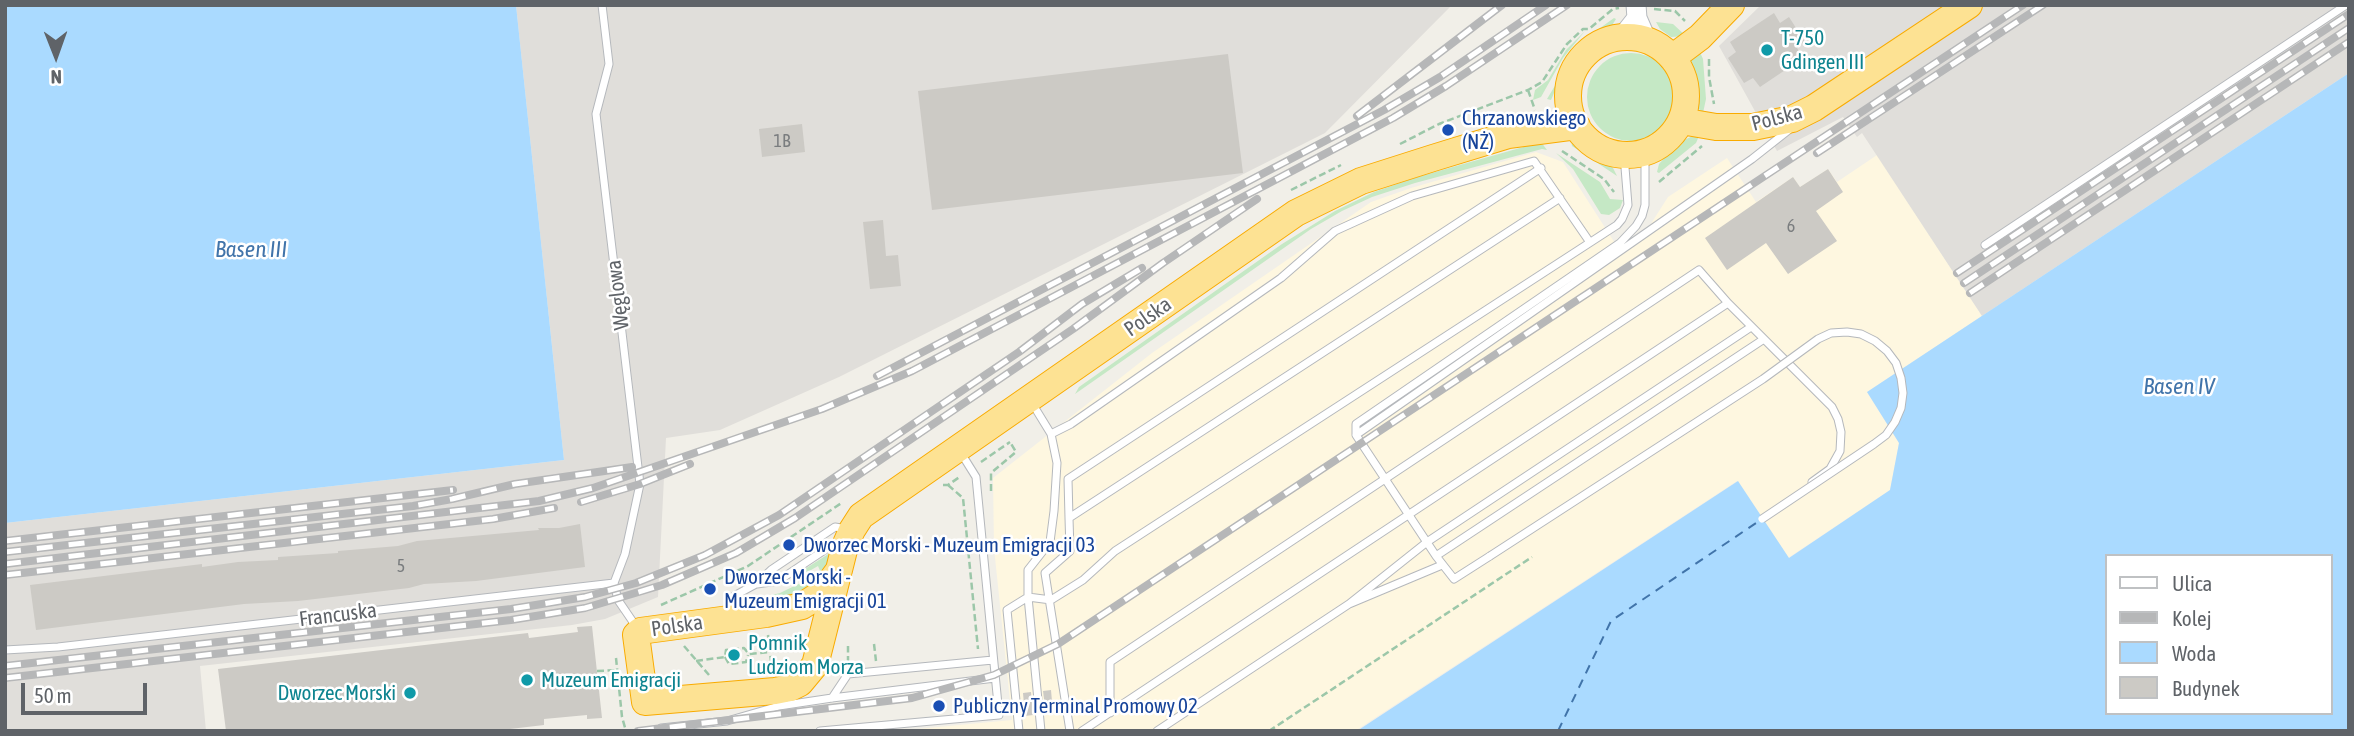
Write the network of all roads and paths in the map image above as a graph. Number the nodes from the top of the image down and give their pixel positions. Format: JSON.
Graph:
{"nodes":[{"id":1,"x":602,"y":5,"type":"edge"},
{"id":2,"x":1731,"y":5,"type":"edge"},
{"id":3,"x":1969,"y":5,"type":"edge"},
{"id":4,"x":2346,"y":5,"type":"edge"},
{"id":5,"x":1635,"y":20,"type":"edge"},
{"id":6,"x":1685,"y":21,"type":"dead end"},
{"id":7,"x":1589,"y":29,"type":"dead end"},
{"id":8,"x":1672,"y":58,"type":"junction"},
{"id":9,"x":1709,"y":58,"type":"dead end"},
{"id":10,"x":1528,"y":90,"type":"dead end"},
{"id":11,"x":1828,"y":99,"type":"junction"},
{"id":12,"x":1569,"y":101,"type":"junction"},
{"id":13,"x":1532,"y":104,"type":"dead end"},
{"id":14,"x":1714,"y":104,"type":"dead end"},
{"id":15,"x":1681,"y":121,"type":"junction"},
{"id":16,"x":1577,"y":126,"type":"junction"},
{"id":17,"x":1508,"y":135,"type":"junction"},
{"id":18,"x":1706,"y":143,"type":"dead end"},
{"id":19,"x":1555,"y":146,"type":"dead end"},
{"id":20,"x":1634,"y":154,"type":"junction"},
{"id":21,"x":1541,"y":168,"type":"junction"},
{"id":22,"x":1659,"y":182,"type":"dead end"},
{"id":23,"x":1617,"y":193,"type":"dead end"},
{"id":24,"x":1560,"y":198,"type":"junction"},
{"id":25,"x":1590,"y":241,"type":"junction"},
{"id":26,"x":1985,"y":245,"type":"dead end"},
{"id":27,"x":1728,"y":303,"type":"junction"},
{"id":28,"x":1751,"y":327,"type":"junction"},
{"id":29,"x":1764,"y":339,"type":"junction"},
{"id":30,"x":1030,"y":400,"type":"junction"},
{"id":31,"x":1051,"y":434,"type":"junction"},
{"id":32,"x":1356,"y":435,"type":"junction"},
{"id":33,"x":1010,"y":442,"type":"dead end"},
{"id":34,"x":965,"y":459,"type":"junction"},
{"id":35,"x":1385,"y":480,"type":"junction"},
{"id":36,"x":940,"y":485,"type":"dead end"},
{"id":37,"x":948,"y":485,"type":"junction"},
{"id":38,"x":1409,"y":516,"type":"junction"},
{"id":39,"x":1069,"y":518,"type":"junction"},
{"id":40,"x":1427,"y":542,"type":"junction"},
{"id":41,"x":845,"y":548,"type":"junction"},
{"id":42,"x":1436,"y":556,"type":"junction"},
{"id":43,"x":1532,"y":557,"type":"dead end"},
{"id":44,"x":1442,"y":565,"type":"junction"},
{"id":45,"x":614,"y":583,"type":"junction"},
{"id":46,"x":756,"y":584,"type":"junction"},
{"id":47,"x":1028,"y":597,"type":"junction"},
{"id":48,"x":1051,"y":600,"type":"junction"},
{"id":49,"x":1349,"y":604,"type":"junction"},
{"id":50,"x":727,"y":619,"type":"junction"},
{"id":51,"x":768,"y":630,"type":"dead end"},
{"id":52,"x":636,"y":635,"type":"junction"},
{"id":53,"x":681,"y":640,"type":"dead end"},
{"id":54,"x":874,"y":644,"type":"dead end"},
{"id":55,"x":848,"y":646,"type":"dead end"},
{"id":56,"x":5,"y":650,"type":"edge"},
{"id":57,"x":770,"y":652,"type":"junction"},
{"id":58,"x":748,"y":654,"type":"junction"},
{"id":59,"x":978,"y":655,"type":"dead end"},
{"id":60,"x":725,"y":657,"type":"junction"},
{"id":61,"x":993,"y":660,"type":"junction"},
{"id":62,"x":696,"y":661,"type":"junction"},
{"id":63,"x":843,"y":665,"type":"dead end"},
{"id":64,"x":848,"y":667,"type":"junction"},
{"id":65,"x":853,"y":667,"type":"dead end"},
{"id":66,"x":877,"y":668,"type":"dead end"},
{"id":67,"x":617,"y":670,"type":"dead end"},
{"id":68,"x":772,"y":670,"type":"dead end"},
{"id":69,"x":597,"y":671,"type":"dead end"},
{"id":70,"x":710,"y":677,"type":"dead end"},
{"id":71,"x":995,"y":678,"type":"junction"},
{"id":72,"x":744,"y":694,"type":"junction"},
{"id":73,"x":832,"y":698,"type":"junction"},
{"id":74,"x":779,"y":706,"type":"junction"},
{"id":75,"x":1110,"y":713,"type":"junction"},
{"id":76,"x":661,"y":721,"type":"edge"},
{"id":77,"x":625,"y":724,"type":"dead end"},
{"id":78,"x":626,"y":731,"type":"edge"},
{"id":79,"x":820,"y":731,"type":"edge"},
{"id":80,"x":1019,"y":731,"type":"edge"},
{"id":81,"x":1041,"y":731,"type":"edge"},
{"id":82,"x":1070,"y":731,"type":"edge"},
{"id":83,"x":1082,"y":731,"type":"edge"},
{"id":84,"x":1157,"y":731,"type":"edge"},
{"id":85,"x":1269,"y":731,"type":"edge"}],
"edges":[{"from":1,"to":45,"type":"lane","name":"Węglowa"},
{"from":2,"to":8,"type":"highway"},
{"from":3,"to":11,"type":"highway","name":"Polska"},
{"from":4,"to":26,"type":"lane"},
{"from":5,"to":6,"type":"path"},
{"from":5,"to":7,"type":"path"},
{"from":5,"to":8,"type":"highway"},
{"from":5,"to":12,"type":"highway"},
{"from":8,"to":15,"type":"highway"},
{"from":9,"to":14,"type":"path"},
{"from":10,"to":13,"type":"path"},
{"from":11,"to":15,"type":"highway","name":"Polska"},
{"from":11,"to":32,"type":"lane"},
{"from":12,"to":16,"type":"highway"},
{"from":12,"to":17,"type":"highway","name":"Polska"},
{"from":15,"to":20,"type":"highway"},
{"from":16,"to":17,"type":"highway","name":"Polska"},
{"from":16,"to":20,"type":"highway"},
{"from":17,"to":30,"type":"highway","name":"Polska"},
{"from":18,"to":22,"type":"path"},
{"from":19,"to":23,"type":"path"},
{"from":20,"to":25,"type":"lane"},
{"from":20,"to":32,"type":"lane"},
{"from":21,"to":24,"type":"lane"},
{"from":21,"to":31,"type":"lane"},
{"from":21,"to":39,"type":"lane"},
{"from":24,"to":25,"type":"lane"},
{"from":24,"to":39,"type":"lane"},
{"from":25,"to":48,"type":"lane"},
{"from":27,"to":28,"type":"lane"},
{"from":27,"to":35,"type":"lane"},
{"from":27,"to":38,"type":"lane"},
{"from":28,"to":29,"type":"lane"},
{"from":28,"to":40,"type":"lane"},
{"from":29,"to":42,"type":"lane"},
{"from":29,"to":44,"type":"lane","bridge":true},
{"from":30,"to":31,"type":"lane"},
{"from":30,"to":34,"type":"highway","name":"Polska"},
{"from":31,"to":47,"type":"lane"},
{"from":32,"to":35,"type":"lane"},
{"from":33,"to":34,"type":"path"},
{"from":34,"to":37,"type":"path"},
{"from":34,"to":41,"type":"highway","name":"Polska"},
{"from":34,"to":61,"type":"lane"},
{"from":35,"to":38,"type":"lane"},
{"from":35,"to":75,"type":"lane"},
{"from":36,"to":37,"type":"path"},
{"from":37,"to":59,"type":"path"},
{"from":38,"to":40,"type":"lane"},
{"from":38,"to":75,"type":"lane"},
{"from":39,"to":48,"type":"lane"},
{"from":40,"to":42,"type":"lane"},
{"from":40,"to":49,"type":"lane"},
{"from":41,"to":46,"type":"lane"},
{"from":41,"to":46,"type":"lane"},
{"from":41,"to":50,"type":"highway","name":"Polska"},
{"from":41,"to":72,"type":"highway"},
{"from":42,"to":44,"type":"lane"},
{"from":43,"to":85,"type":"path"},
{"from":44,"to":49,"type":"lane"},
{"from":45,"to":52,"type":"lane"},
{"from":45,"to":56,"type":"lane","name":"Francuska"},
{"from":46,"to":50,"type":"lane"},
{"from":47,"to":48,"type":"lane"},
{"from":47,"to":80,"type":"lane"},
{"from":47,"to":81,"type":"lane"},
{"from":48,"to":82,"type":"lane"},
{"from":49,"to":84,"type":"lane"},
{"from":50,"to":52,"type":"highway","name":"Polska"},
{"from":51,"to":57,"type":"path"},
{"from":52,"to":76,"type":"highway","name":"Polska"},
{"from":53,"to":62,"type":"path"},
{"from":54,"to":66,"type":"path"},
{"from":55,"to":64,"type":"path"},
{"from":57,"to":58,"type":"path"},
{"from":57,"to":68,"type":"path"},
{"from":58,"to":60,"type":"path"},
{"from":58,"to":60,"type":"path"},
{"from":60,"to":62,"type":"path"},
{"from":61,"to":71,"type":"lane"},
{"from":61,"to":73,"type":"lane"},
{"from":62,"to":70,"type":"path"},
{"from":63,"to":64,"type":"path"},
{"from":64,"to":65,"type":"path"},
{"from":67,"to":69,"type":"path"},
{"from":71,"to":73,"type":"lane"},
{"from":71,"to":79,"type":"lane"},
{"from":72,"to":74,"type":"lane"},
{"from":72,"to":76,"type":"highway"},
{"from":73,"to":74,"type":"lane"},
{"from":74,"to":76,"type":"lane"},
{"from":75,"to":83,"type":"lane"},
{"from":77,"to":78,"type":"path"}]}
